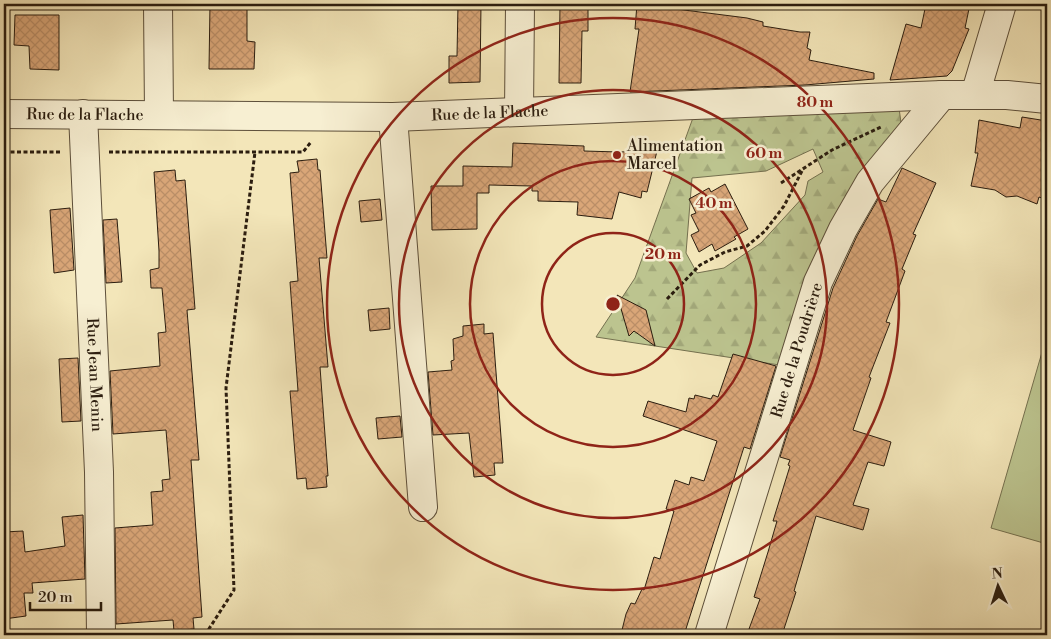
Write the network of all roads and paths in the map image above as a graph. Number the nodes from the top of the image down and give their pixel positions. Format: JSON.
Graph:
{"nodes":[{"id":1,"x":158,"y":4,"type":"edge"},
{"id":2,"x":520,"y":4,"type":"edge"},
{"id":3,"x":1002,"y":4,"type":"edge"},
{"id":4,"x":942,"y":95,"type":"junction"},
{"id":5,"x":975,"y":95,"type":"junction"},
{"id":6,"x":1047,"y":99,"type":"edge"},
{"id":7,"x":518,"y":112,"type":"junction"},
{"id":8,"x":4,"y":114,"type":"edge"},
{"id":9,"x":83,"y":114,"type":"junction"},
{"id":10,"x":159,"y":114,"type":"junction"},
{"id":11,"x":393,"y":117,"type":"junction"},
{"id":12,"x":889,"y":123,"type":"dead end"},
{"id":13,"x":315,"y":137,"type":"dead end"},
{"id":14,"x":4,"y":152,"type":"edge"},
{"id":15,"x":85,"y":152,"type":"junction"},
{"id":16,"x":255,"y":152,"type":"junction"},
{"id":17,"x":803,"y":169,"type":"junction"},
{"id":18,"x":781,"y":183,"type":"dead end"},
{"id":19,"x":667,"y":299,"type":"dead end"},
{"id":20,"x":423,"y":507,"type":"dead end"},
{"id":21,"x":101,"y":635,"type":"edge"},
{"id":22,"x":205,"y":635,"type":"edge"},
{"id":23,"x":709,"y":635,"type":"edge"}],
"edges":[{"from":1,"to":10,"type":"street"},
{"from":2,"to":7,"type":"street"},
{"from":3,"to":5,"type":"street"},
{"from":4,"to":5,"type":"street","name":"Rue de la Flache"},
{"from":4,"to":7,"type":"street","name":"Rue de la Flache"},
{"from":4,"to":23,"type":"street","name":"Rue de la Poudrière"},
{"from":5,"to":6,"type":"street","name":"Rue de la Flache"},
{"from":7,"to":11,"type":"street","name":"Rue de la Flache"},
{"from":8,"to":9,"type":"street","name":"Rue de la Flache"},
{"from":9,"to":10,"type":"street","name":"Rue de la Flache"},
{"from":9,"to":15,"type":"street","name":"Rue Jean Menin"},
{"from":10,"to":11,"type":"street","name":"Rue de la Flache"},
{"from":11,"to":20,"type":"street"},
{"from":12,"to":17,"type":"path"},
{"from":13,"to":16,"type":"path"},
{"from":14,"to":15,"type":"path"},
{"from":15,"to":16,"type":"path"},
{"from":15,"to":21,"type":"street","name":"Rue Jean Menin"},
{"from":16,"to":22,"type":"path"},
{"from":17,"to":18,"type":"path"},
{"from":17,"to":19,"type":"path"}]}
